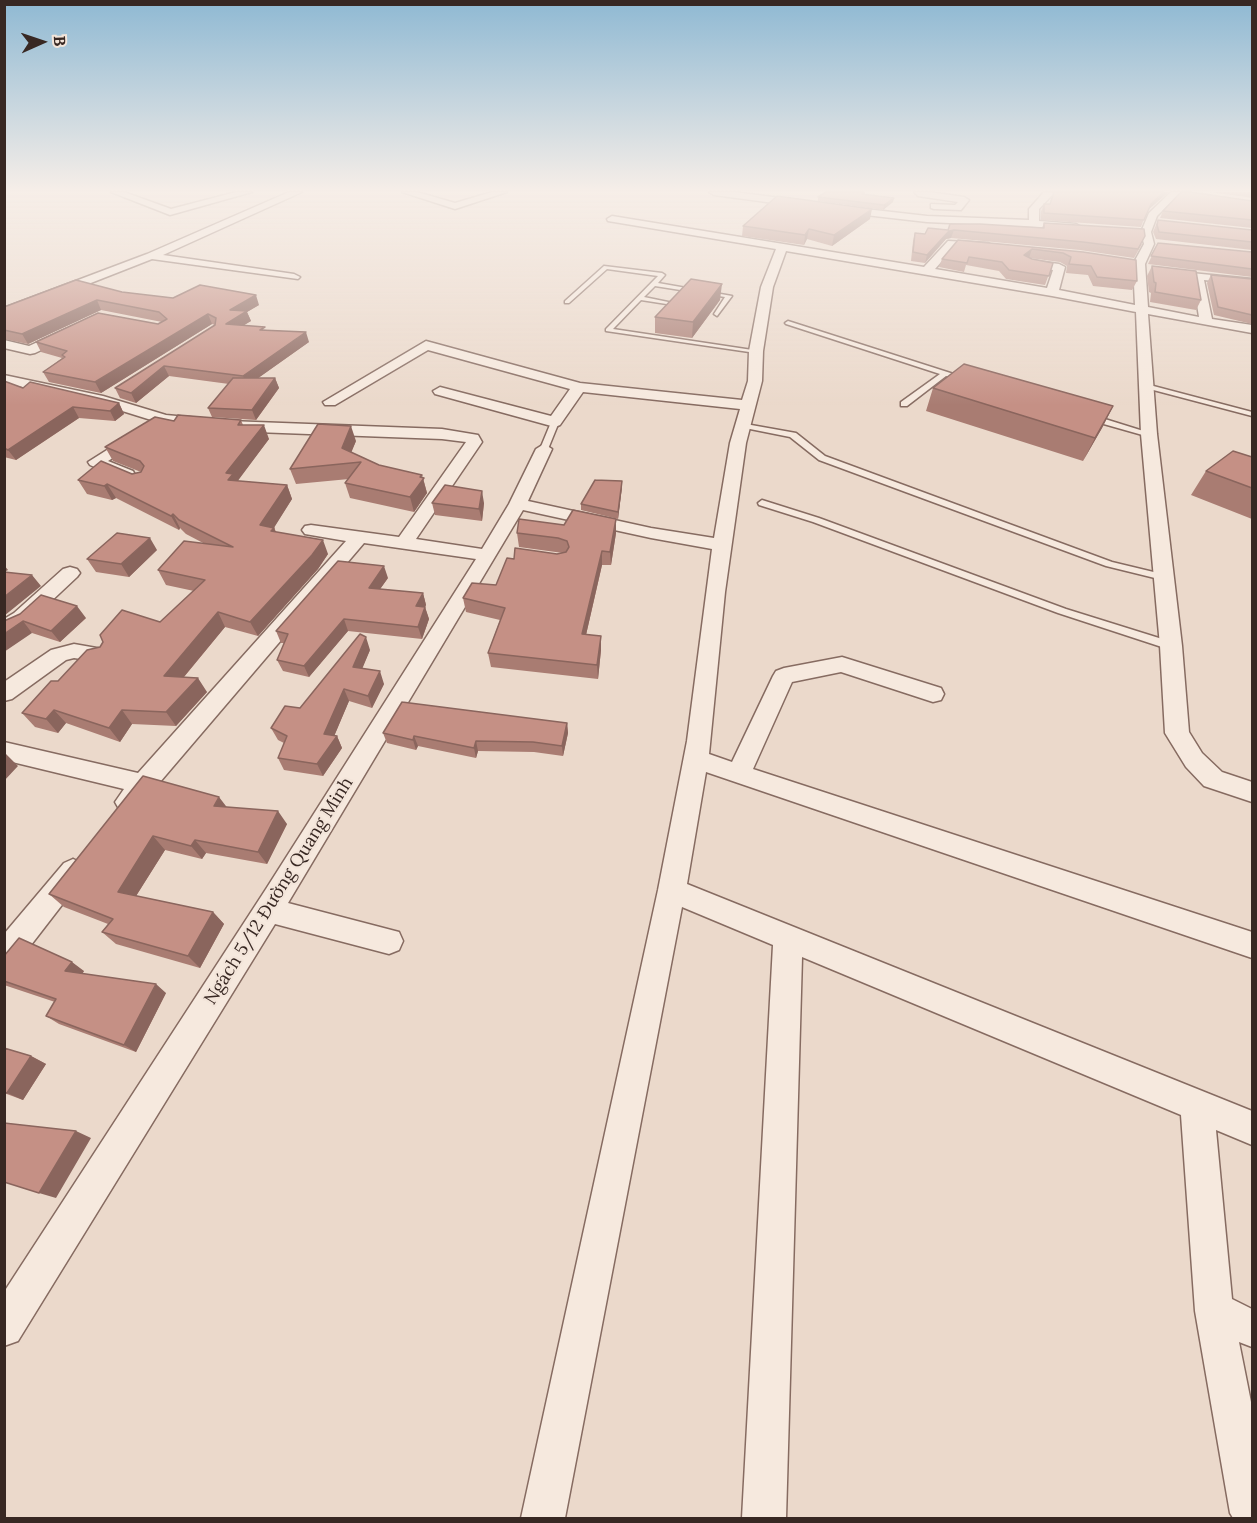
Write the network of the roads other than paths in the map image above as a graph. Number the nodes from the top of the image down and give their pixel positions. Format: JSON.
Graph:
{"nodes":[{"id":1,"x":133,"y":263,"type":"edge"},
{"id":2,"x":199,"y":263,"type":"edge"},
{"id":3,"x":776,"y":263,"type":"edge"},
{"id":4,"x":875,"y":263,"type":"edge"},
{"id":5,"x":934,"y":263,"type":"edge"},
{"id":6,"x":1029,"y":263,"type":"edge"},
{"id":7,"x":1137,"y":265,"type":"joint"},
{"id":8,"x":926,"y":272,"type":"junction"},
{"id":9,"x":1198,"y":276,"type":"junction"},
{"id":10,"x":294,"y":277,"type":"dead end"},
{"id":11,"x":1252,"y":282,"type":"edge"},
{"id":12,"x":654,"y":284,"type":"junction"},
{"id":13,"x":684,"y":288,"type":"junction"},
{"id":14,"x":1052,"y":292,"type":"junction"},
{"id":15,"x":639,"y":298,"type":"junction"},
{"id":16,"x":567,"y":302,"type":"dead end"},
{"id":17,"x":671,"y":304,"type":"junction"},
{"id":18,"x":1144,"y":310,"type":"junction"},
{"id":19,"x":664,"y":312,"type":"edge"},
{"id":20,"x":4,"y":313,"type":"edge"},
{"id":21,"x":717,"y":314,"type":"edge"},
{"id":22,"x":1206,"y":322,"type":"junction"},
{"id":23,"x":788,"y":323,"type":"dead end"},
{"id":24,"x":81,"y":326,"type":"edge"},
{"id":25,"x":651,"y":327,"type":"dead end"},
{"id":26,"x":1252,"y":329,"type":"edge"},
{"id":27,"x":644,"y":335,"type":"junction"},
{"id":28,"x":4,"y":344,"type":"edge"},
{"id":29,"x":756,"y":351,"type":"junction"},
{"id":30,"x":945,"y":373,"type":"junction"},
{"id":31,"x":4,"y":379,"type":"edge"},
{"id":32,"x":967,"y":380,"type":"edge"},
{"id":33,"x":1145,"y":385,"type":"junction"},
{"id":34,"x":123,"y":387,"type":"edge"},
{"id":35,"x":579,"y":387,"type":"junction"},
{"id":36,"x":440,"y":391,"type":"dead end"},
{"id":37,"x":103,"y":400,"type":"junction"},
{"id":38,"x":330,"y":402,"type":"dead end"},
{"id":39,"x":904,"y":404,"type":"dead end"},
{"id":40,"x":748,"y":405,"type":"junction"},
{"id":41,"x":1081,"y":414,"type":"edge"},
{"id":42,"x":1252,"y":414,"type":"edge"},
{"id":43,"x":164,"y":418,"type":"junction"},
{"id":44,"x":555,"y":422,"type":"junction"},
{"id":45,"x":743,"y":425,"type":"junction"},
{"id":46,"x":1149,"y":434,"type":"junction"},
{"id":47,"x":544,"y":449,"type":"joint"},
{"id":48,"x":141,"y":481,"type":"edge"},
{"id":49,"x":762,"y":503,"type":"dead end"},
{"id":50,"x":518,"y":504,"type":"junction"},
{"id":51,"x":311,"y":530,"type":"dead end"},
{"id":52,"x":359,"y":537,"type":"junction"},
{"id":53,"x":404,"y":543,"type":"junction"},
{"id":54,"x":722,"y":545,"type":"junction"},
{"id":55,"x":497,"y":553,"type":"junction"},
{"id":56,"x":70,"y":573,"type":"dead end"},
{"id":57,"x":1163,"y":577,"type":"junction"},
{"id":58,"x":4,"y":627,"type":"edge"},
{"id":59,"x":1171,"y":646,"type":"junction"},
{"id":60,"x":100,"y":655,"type":"edge"},
{"id":61,"x":4,"y":693,"type":"edge"},
{"id":62,"x":933,"y":694,"type":"dead end"},
{"id":63,"x":4,"y":751,"type":"edge"},
{"id":64,"x":695,"y":759,"type":"junction"},
{"id":65,"x":739,"y":773,"type":"junction"},
{"id":66,"x":142,"y":784,"type":"junction"},
{"id":67,"x":1252,"y":792,"type":"edge"},
{"id":68,"x":113,"y":821,"type":"edge"},
{"id":69,"x":84,"y":857,"type":"edge"},
{"id":70,"x":672,"y":890,"type":"junction"},
{"id":71,"x":268,"y":910,"type":"junction"},
{"id":72,"x":788,"y":937,"type":"junction"},
{"id":73,"x":389,"y":941,"type":"dead end"},
{"id":74,"x":1252,"y":945,"type":"edge"},
{"id":75,"x":4,"y":957,"type":"edge"},
{"id":76,"x":1197,"y":1106,"type":"junction"},
{"id":77,"x":1252,"y":1128,"type":"edge"},
{"id":78,"x":1214,"y":1311,"type":"junction"},
{"id":79,"x":4,"y":1327,"type":"edge"},
{"id":80,"x":1252,"y":1328,"type":"edge"},
{"id":81,"x":1252,"y":1513,"type":"edge"},
{"id":82,"x":543,"y":1518,"type":"edge"},
{"id":83,"x":764,"y":1518,"type":"edge"}],
"edges":[{"from":1,"to":20,"type":"street"},
{"from":2,"to":10,"type":"street"},
{"from":3,"to":29,"type":"street"},
{"from":4,"to":8,"type":"street"},
{"from":5,"to":8,"type":"street"},
{"from":6,"to":14,"type":"street"},
{"from":7,"to":9,"type":"street"},
{"from":7,"to":18,"type":"street"},
{"from":8,"to":14,"type":"street"},
{"from":9,"to":11,"type":"street"},
{"from":9,"to":22,"type":"street"},
{"from":12,"to":13,"type":"lane"},
{"from":12,"to":15,"type":"lane"},
{"from":12,"to":16,"type":"lane"},
{"from":13,"to":17,"type":"lane"},
{"from":13,"to":21,"type":"lane"},
{"from":14,"to":18,"type":"street"},
{"from":15,"to":17,"type":"lane"},
{"from":15,"to":27,"type":"lane"},
{"from":17,"to":19,"type":"lane"},
{"from":18,"to":22,"type":"street"},
{"from":18,"to":33,"type":"street"},
{"from":22,"to":26,"type":"street"},
{"from":23,"to":30,"type":"lane"},
{"from":24,"to":28,"type":"street"},
{"from":25,"to":27,"type":"lane"},
{"from":27,"to":29,"type":"lane"},
{"from":29,"to":40,"type":"street"},
{"from":30,"to":32,"type":"lane"},
{"from":30,"to":39,"type":"lane"},
{"from":31,"to":37,"type":"street"},
{"from":33,"to":42,"type":"lane"},
{"from":33,"to":46,"type":"street"},
{"from":34,"to":37,"type":"street"},
{"from":35,"to":38,"type":"street"},
{"from":35,"to":40,"type":"street"},
{"from":35,"to":44,"type":"street"},
{"from":36,"to":44,"type":"street"},
{"from":37,"to":43,"type":"street"},
{"from":40,"to":45,"type":"street"},
{"from":41,"to":46,"type":"lane"},
{"from":43,"to":48,"type":"street"},
{"from":43,"to":53,"type":"street"},
{"from":44,"to":47,"type":"lane"},
{"from":45,"to":54,"type":"street"},
{"from":45,"to":57,"type":"lane"},
{"from":46,"to":57,"type":"street"},
{"from":47,"to":50,"type":"street","name":"Ngách 5/12 Đường Quang Minh"},
{"from":49,"to":59,"type":"lane"},
{"from":50,"to":54,"type":"street"},
{"from":50,"to":55,"type":"street","name":"Ngách 5/12 Đường Quang Minh"},
{"from":51,"to":52,"type":"street"},
{"from":52,"to":53,"type":"street"},
{"from":52,"to":66,"type":"street"},
{"from":53,"to":55,"type":"street"},
{"from":54,"to":64,"type":"street"},
{"from":55,"to":71,"type":"street","name":"Ngách 5/12 Đường Quang Minh"},
{"from":56,"to":58,"type":"street"},
{"from":57,"to":59,"type":"street"},
{"from":59,"to":67,"type":"street"},
{"from":60,"to":61,"type":"street"},
{"from":62,"to":65,"type":"street"},
{"from":63,"to":66,"type":"street"},
{"from":64,"to":65,"type":"street"},
{"from":64,"to":70,"type":"street"},
{"from":65,"to":74,"type":"street"},
{"from":66,"to":68,"type":"street"},
{"from":69,"to":75,"type":"street"},
{"from":70,"to":72,"type":"street"},
{"from":70,"to":82,"type":"street"},
{"from":71,"to":73,"type":"street"},
{"from":71,"to":79,"type":"street","name":"Ngách 5/12 Đường Quang Minh"},
{"from":72,"to":76,"type":"street"},
{"from":72,"to":83,"type":"street"},
{"from":76,"to":77,"type":"street"},
{"from":76,"to":78,"type":"street"},
{"from":78,"to":80,"type":"street"},
{"from":78,"to":81,"type":"street"}]}
